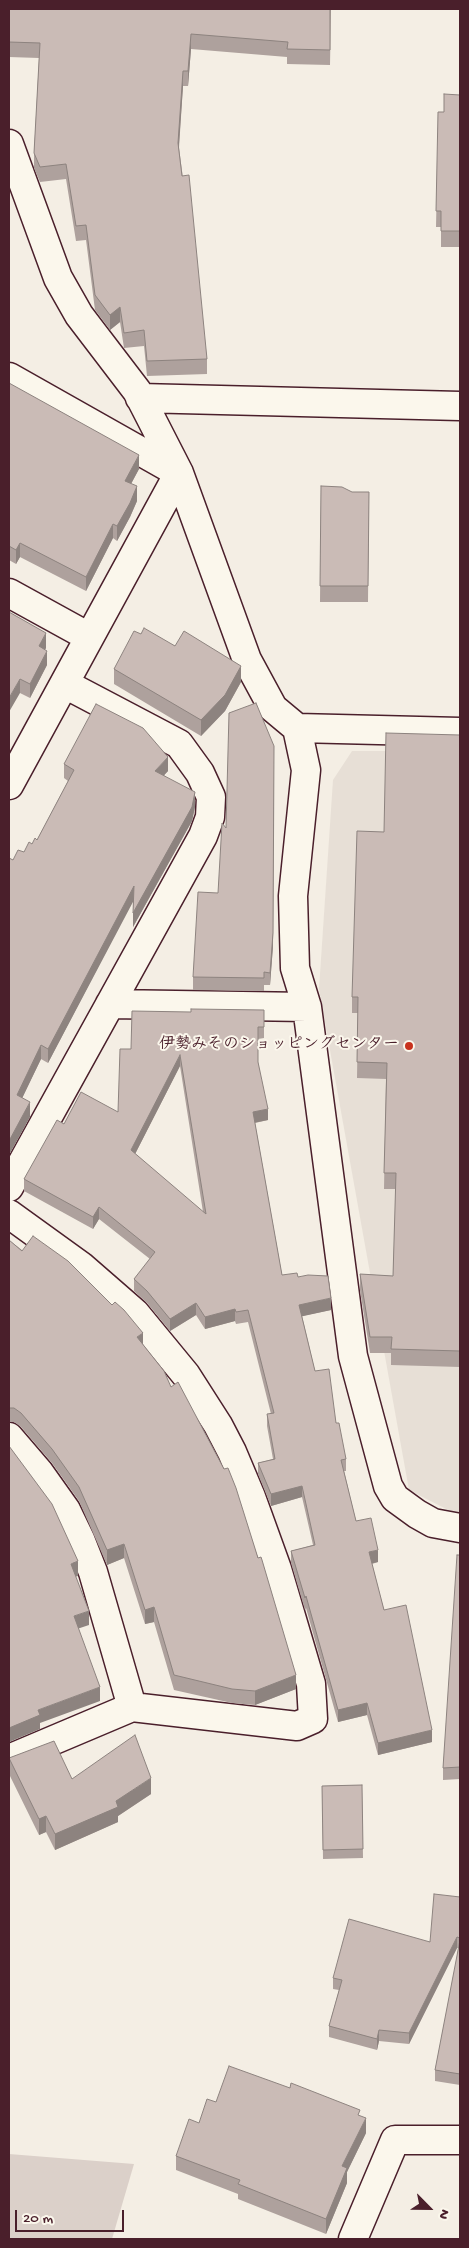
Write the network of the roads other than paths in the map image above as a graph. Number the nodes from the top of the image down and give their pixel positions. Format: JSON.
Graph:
{"nodes":[{"id":1,"x":9,"y":144,"type":"edge"},
{"id":2,"x":9,"y":377,"type":"edge"},
{"id":3,"x":140,"y":398,"type":"junction"},
{"id":4,"x":460,"y":406,"type":"edge"},
{"id":5,"x":179,"y":473,"type":"junction"},
{"id":6,"x":9,"y":593,"type":"edge"},
{"id":7,"x":89,"y":637,"type":"junction"},
{"id":8,"x":64,"y":684,"type":"junction"},
{"id":9,"x":297,"y":728,"type":"junction"},
{"id":10,"x":460,"y":732,"type":"edge"},
{"id":11,"x":9,"y":785,"type":"edge"},
{"id":12,"x":110,"y":1004,"type":"junction"},
{"id":13,"x":307,"y":1007,"type":"junction"},
{"id":14,"x":9,"y":1187,"type":"edge"},
{"id":15,"x":9,"y":1214,"type":"edge"},
{"id":16,"x":9,"y":1437,"type":"edge"},
{"id":17,"x":460,"y":1528,"type":"edge"},
{"id":18,"x":132,"y":1707,"type":"junction"},
{"id":19,"x":9,"y":1759,"type":"edge"},
{"id":20,"x":460,"y":2140,"type":"edge"},
{"id":21,"x":352,"y":2239,"type":"edge"}],
"edges":[{"from":1,"to":3,"type":"street"},
{"from":2,"to":5,"type":"street"},
{"from":3,"to":4,"type":"street"},
{"from":3,"to":5,"type":"street"},
{"from":5,"to":7,"type":"street"},
{"from":5,"to":9,"type":"street"},
{"from":6,"to":7,"type":"street"},
{"from":7,"to":8,"type":"street"},
{"from":8,"to":11,"type":"street"},
{"from":8,"to":12,"type":"street"},
{"from":9,"to":10,"type":"street"},
{"from":9,"to":13,"type":"street"},
{"from":12,"to":13,"type":"street"},
{"from":12,"to":14,"type":"street"},
{"from":13,"to":17,"type":"street"},
{"from":15,"to":18,"type":"street"},
{"from":16,"to":18,"type":"street"},
{"from":18,"to":19,"type":"street"},
{"from":20,"to":21,"type":"street"}]}
